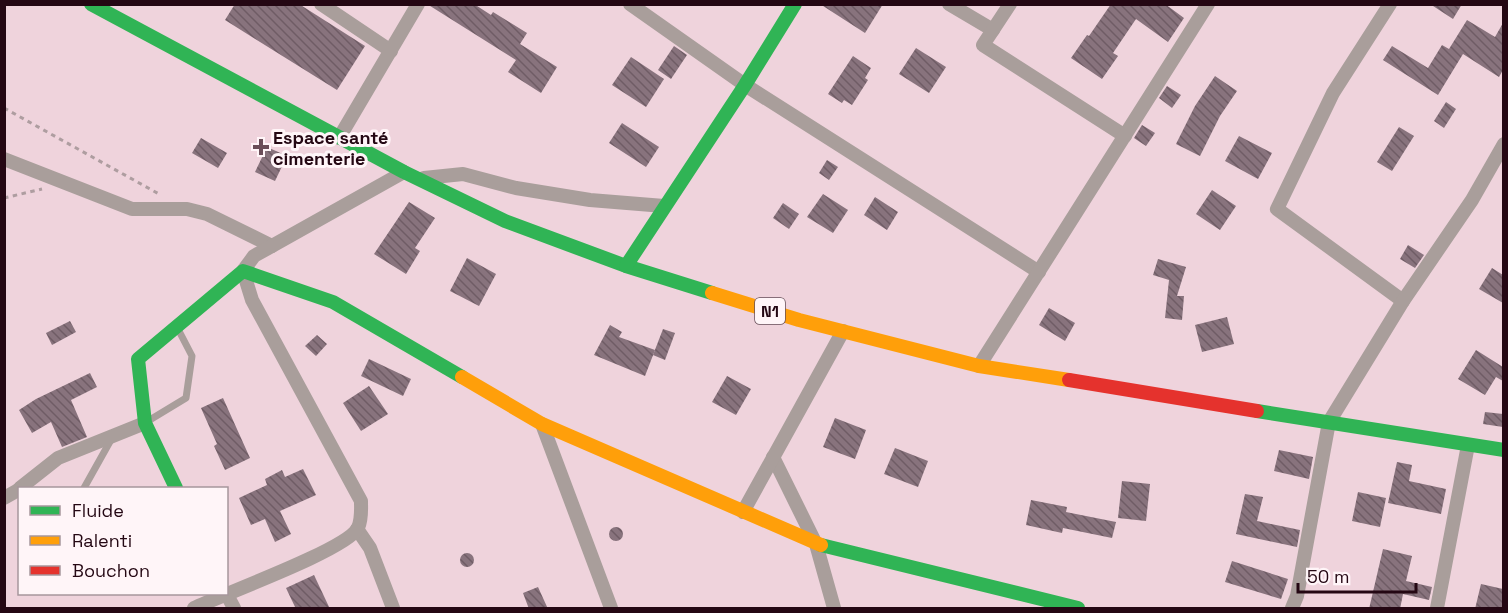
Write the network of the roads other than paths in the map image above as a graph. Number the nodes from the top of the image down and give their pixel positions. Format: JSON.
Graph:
{"nodes":[{"id":1,"x":91,"y":4,"type":"edge"},
{"id":2,"x":321,"y":4,"type":"edge"},
{"id":3,"x":418,"y":4,"type":"edge"},
{"id":4,"x":630,"y":4,"type":"edge"},
{"id":5,"x":795,"y":4,"type":"edge"},
{"id":6,"x":949,"y":4,"type":"edge"},
{"id":7,"x":1010,"y":4,"type":"edge"},
{"id":8,"x":1208,"y":4,"type":"edge"},
{"id":9,"x":1390,"y":4,"type":"edge"},
{"id":10,"x":993,"y":30,"type":"junction"},
{"id":11,"x":391,"y":51,"type":"junction"},
{"id":12,"x":745,"y":85,"type":"junction"},
{"id":13,"x":1125,"y":136,"type":"junction"},
{"id":14,"x":339,"y":138,"type":"junction"},
{"id":15,"x":1503,"y":144,"type":"edge"},
{"id":16,"x":4,"y":159,"type":"edge"},
{"id":17,"x":404,"y":172,"type":"junction"},
{"id":18,"x":418,"y":179,"type":"junction"},
{"id":19,"x":664,"y":206,"type":"junction"},
{"id":20,"x":272,"y":246,"type":"junction"},
{"id":21,"x":626,"y":266,"type":"junction"},
{"id":22,"x":243,"y":271,"type":"junction"},
{"id":23,"x":1040,"y":272,"type":"junction"},
{"id":24,"x":1402,"y":301,"type":"junction"},
{"id":25,"x":177,"y":326,"type":"junction"},
{"id":26,"x":843,"y":331,"type":"junction"},
{"id":27,"x":980,"y":366,"type":"junction"},
{"id":28,"x":1329,"y":422,"type":"junction"},
{"id":29,"x":145,"y":423,"type":"junction"},
{"id":30,"x":542,"y":424,"type":"junction"},
{"id":31,"x":113,"y":435,"type":"junction"},
{"id":32,"x":1468,"y":445,"type":"junction"},
{"id":33,"x":1501,"y":446,"type":"edge"},
{"id":34,"x":773,"y":457,"type":"junction"},
{"id":35,"x":22,"y":487,"type":"edge"},
{"id":36,"x":85,"y":487,"type":"edge"},
{"id":37,"x":175,"y":487,"type":"edge"},
{"id":38,"x":18,"y":490,"type":"edge"},
{"id":39,"x":4,"y":498,"type":"edge"},
{"id":40,"x":743,"y":512,"type":"junction"},
{"id":41,"x":357,"y":529,"type":"junction"},
{"id":42,"x":816,"y":544,"type":"junction"},
{"id":43,"x":228,"y":594,"type":"edge"},
{"id":44,"x":225,"y":595,"type":"edge"},
{"id":45,"x":227,"y":595,"type":"edge"},
{"id":46,"x":194,"y":609,"type":"edge"},
{"id":47,"x":234,"y":609,"type":"edge"},
{"id":48,"x":393,"y":609,"type":"edge"},
{"id":49,"x":611,"y":609,"type":"edge"},
{"id":50,"x":834,"y":609,"type":"edge"},
{"id":51,"x":1078,"y":609,"type":"edge"},
{"id":52,"x":1292,"y":609,"type":"edge"},
{"id":53,"x":1437,"y":609,"type":"edge"}],
"edges":[{"from":1,"to":14,"type":"main road","number":"N1"},
{"from":2,"to":11,"type":"street"},
{"from":3,"to":11,"type":"street"},
{"from":4,"to":12,"type":"street"},
{"from":5,"to":12,"type":"main road"},
{"from":6,"to":10,"type":"street"},
{"from":7,"to":10,"type":"street"},
{"from":8,"to":13,"type":"street"},
{"from":9,"to":24,"type":"street"},
{"from":10,"to":13,"type":"street"},
{"from":11,"to":14,"type":"street"},
{"from":12,"to":19,"type":"main road"},
{"from":12,"to":23,"type":"street"},
{"from":13,"to":23,"type":"street"},
{"from":14,"to":17,"type":"main road","number":"N1"},
{"from":15,"to":24,"type":"street"},
{"from":16,"to":20,"type":"street"},
{"from":17,"to":18,"type":"main road","number":"N1"},
{"from":17,"to":20,"type":"street"},
{"from":18,"to":19,"type":"street"},
{"from":18,"to":21,"type":"main road","number":"N1"},
{"from":19,"to":21,"type":"main road"},
{"from":20,"to":22,"type":"street"},
{"from":21,"to":26,"type":"main road","number":"N1"},
{"from":22,"to":25,"type":"main road"},
{"from":22,"to":30,"type":"main road"},
{"from":22,"to":41,"type":"street"},
{"from":23,"to":27,"type":"street"},
{"from":24,"to":28,"type":"street"},
{"from":25,"to":29,"type":"main road"},
{"from":25,"to":29,"type":"lane"},
{"from":26,"to":27,"type":"main road","number":"N1"},
{"from":26,"to":34,"type":"street"},
{"from":27,"to":28,"type":"main road","number":"N1"},
{"from":28,"to":32,"type":"main road","number":"N1"},
{"from":28,"to":52,"type":"street"},
{"from":29,"to":31,"type":"street"},
{"from":29,"to":37,"type":"main road"},
{"from":30,"to":40,"type":"main road"},
{"from":30,"to":49,"type":"street"},
{"from":31,"to":35,"type":"street"},
{"from":31,"to":36,"type":"lane"},
{"from":32,"to":33,"type":"main road","number":"N1"},
{"from":32,"to":53,"type":"street"},
{"from":34,"to":40,"type":"street"},
{"from":34,"to":42,"type":"street"},
{"from":38,"to":39,"type":"street"},
{"from":40,"to":42,"type":"main road"},
{"from":41,"to":43,"type":"street"},
{"from":41,"to":48,"type":"street"},
{"from":42,"to":50,"type":"street"},
{"from":42,"to":51,"type":"main road"},
{"from":44,"to":46,"type":"street"},
{"from":45,"to":47,"type":"street"}]}
